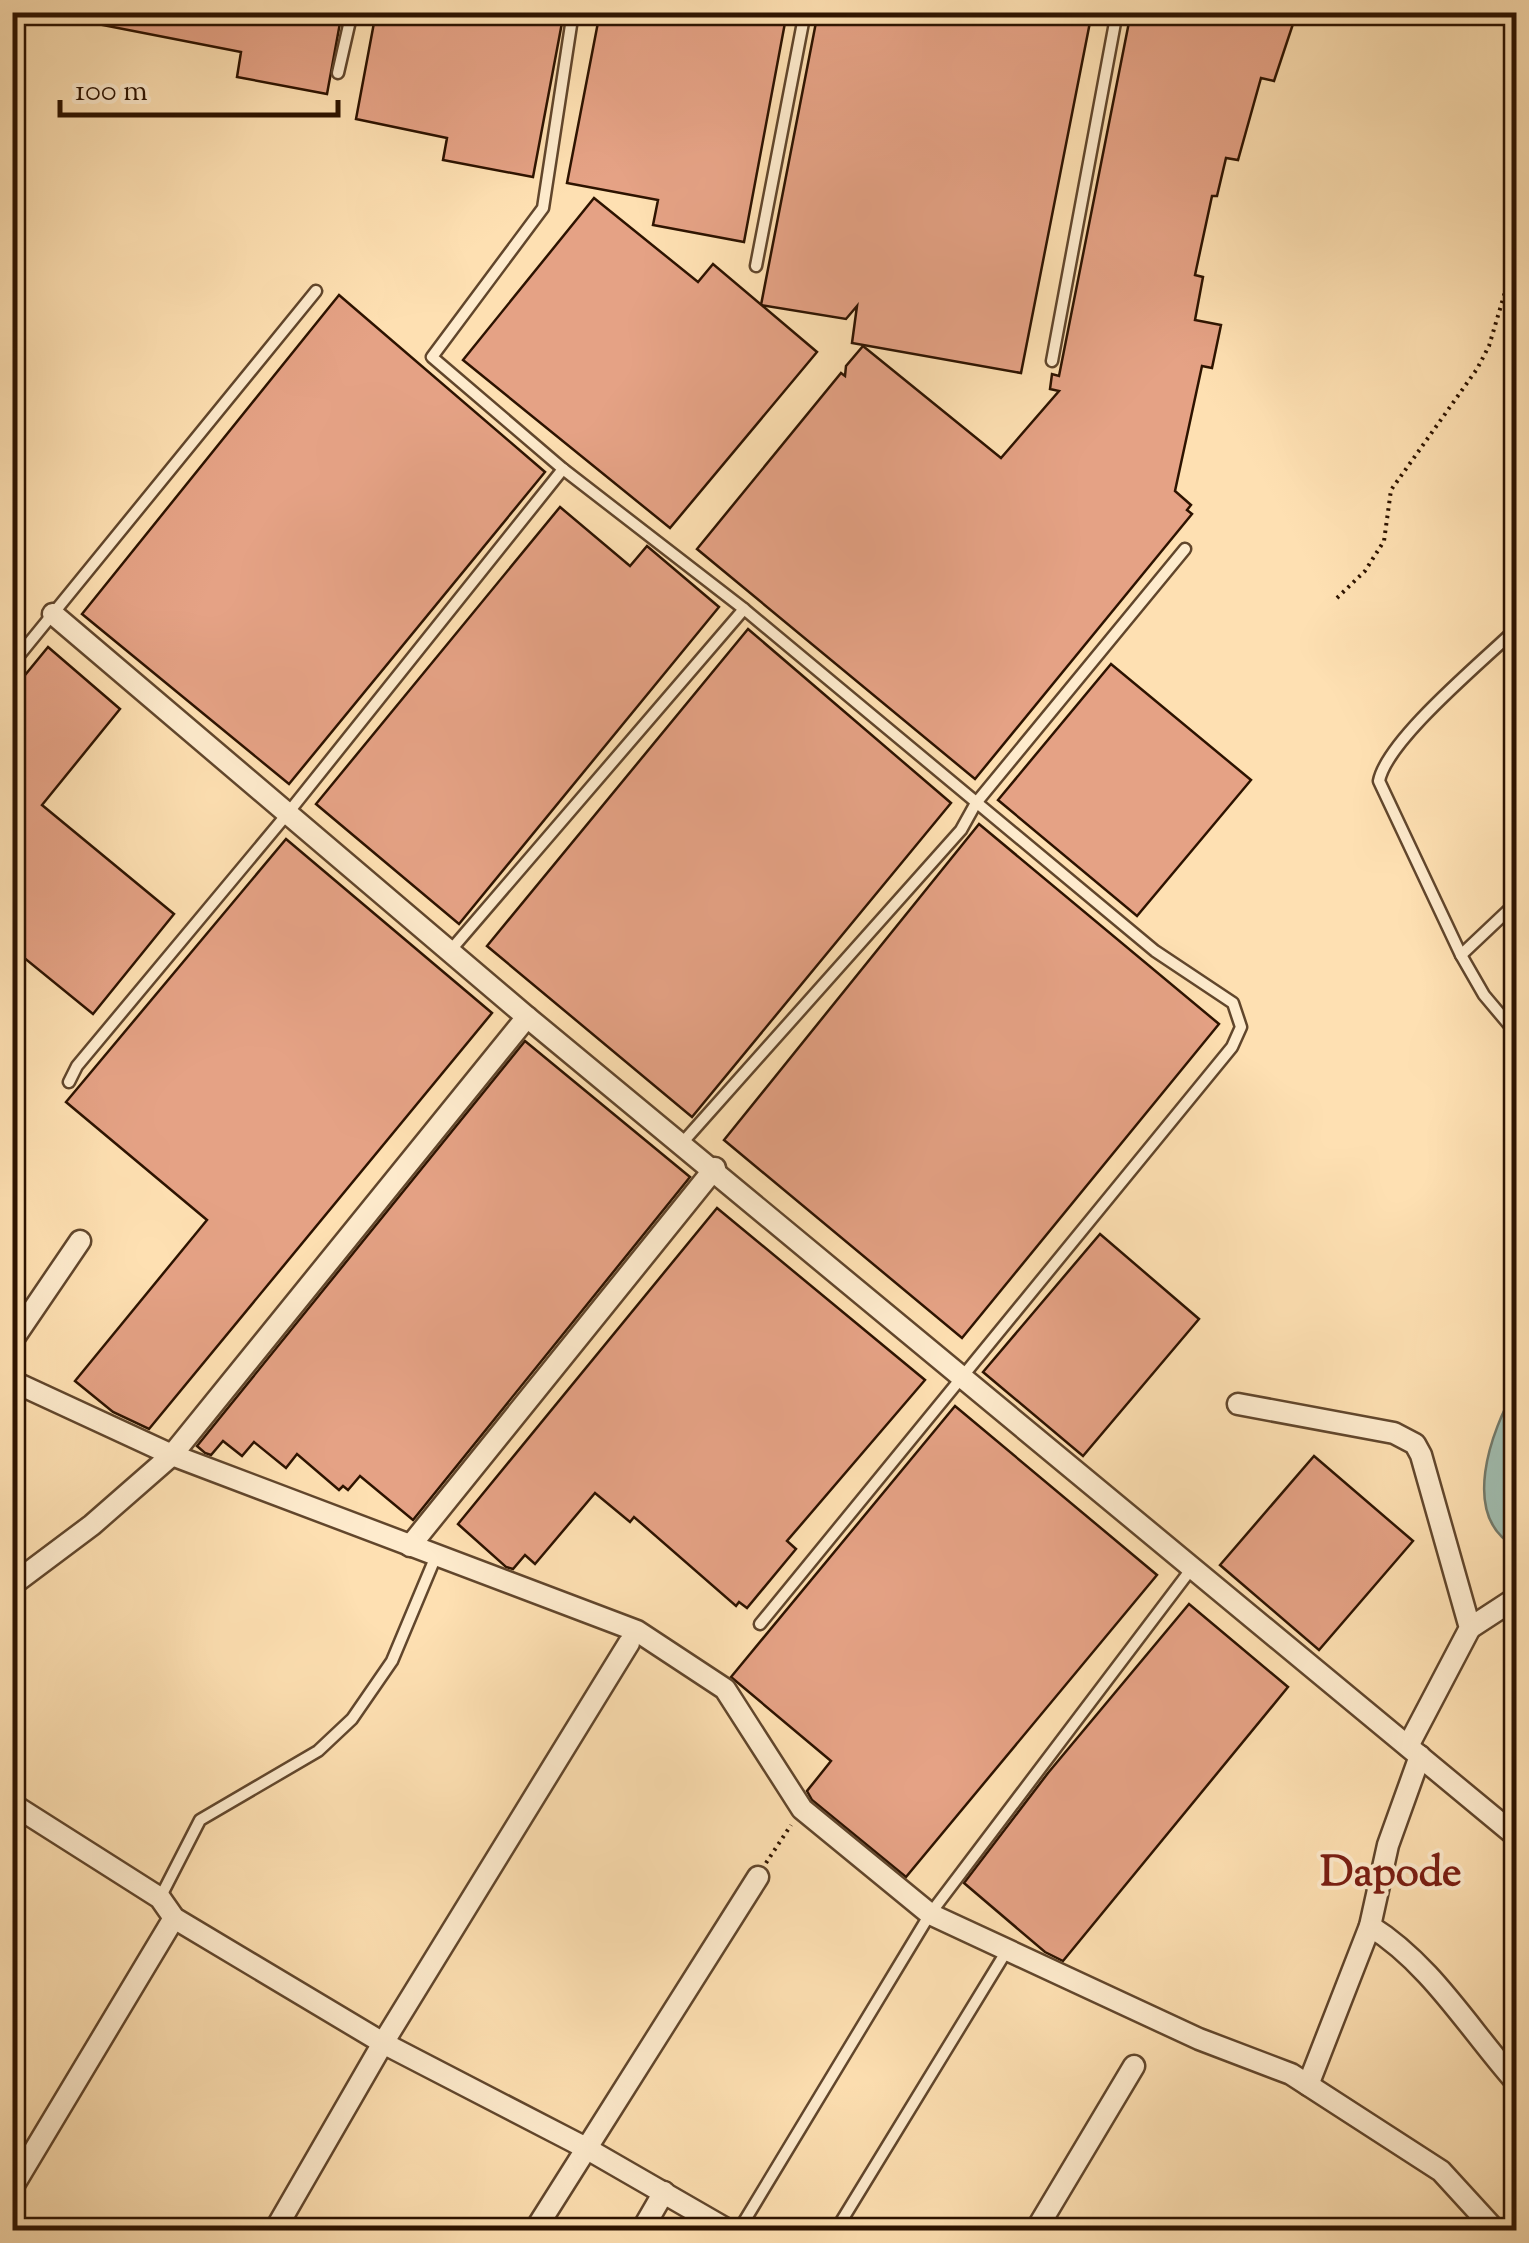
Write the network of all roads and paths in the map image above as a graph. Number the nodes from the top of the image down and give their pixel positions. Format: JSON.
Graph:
{"nodes":[{"id":1,"x":352,"y":12,"type":"edge"},
{"id":2,"x":573,"y":12,"type":"edge"},
{"id":3,"x":806,"y":12,"type":"edge"},
{"id":4,"x":1117,"y":12,"type":"edge"},
{"id":5,"x":338,"y":74,"type":"dead end"},
{"id":6,"x":1516,"y":255,"type":"edge"},
{"id":7,"x":756,"y":266,"type":"dead end"},
{"id":8,"x":316,"y":291,"type":"dead end"},
{"id":9,"x":1052,"y":361,"type":"dead end"},
{"id":10,"x":563,"y":469,"type":"junction"},
{"id":11,"x":1185,"y":549,"type":"dead end"},
{"id":12,"x":1336,"y":598,"type":"dead end"},
{"id":13,"x":744,"y":609,"type":"junction"},
{"id":14,"x":53,"y":614,"type":"junction"},
{"id":15,"x":1516,"y":629,"type":"edge"},
{"id":16,"x":12,"y":664,"type":"edge"},
{"id":17,"x":976,"y":803,"type":"junction"},
{"id":18,"x":288,"y":813,"type":"junction"},
{"id":19,"x":1516,"y":903,"type":"edge"},
{"id":20,"x":450,"y":952,"type":"junction"},
{"id":21,"x":1461,"y":955,"type":"junction"},
{"id":22,"x":527,"y":1017,"type":"junction"},
{"id":23,"x":1516,"y":1033,"type":"edge"},
{"id":24,"x":69,"y":1082,"type":"dead end"},
{"id":25,"x":683,"y":1142,"type":"junction"},
{"id":26,"x":715,"y":1168,"type":"junction"},
{"id":27,"x":80,"y":1241,"type":"dead end"},
{"id":28,"x":12,"y":1341,"type":"edge"},
{"id":29,"x":964,"y":1374,"type":"junction"},
{"id":30,"x":12,"y":1382,"type":"edge"},
{"id":31,"x":1238,"y":1404,"type":"dead end"},
{"id":32,"x":172,"y":1455,"type":"junction"},
{"id":33,"x":410,"y":1546,"type":"junction"},
{"id":34,"x":436,"y":1556,"type":"junction"},
{"id":35,"x":1193,"y":1566,"type":"junction"},
{"id":36,"x":12,"y":1585,"type":"edge"},
{"id":37,"x":1516,"y":1598,"type":"edge"},
{"id":38,"x":760,"y":1624,"type":"dead end"},
{"id":39,"x":1470,"y":1628,"type":"junction"},
{"id":40,"x":630,"y":1643,"type":"dead end"},
{"id":41,"x":1414,"y":1751,"type":"junction"},
{"id":42,"x":12,"y":1804,"type":"edge"},
{"id":43,"x":802,"y":1808,"type":"junction"},
{"id":44,"x":1516,"y":1836,"type":"edge"},
{"id":45,"x":758,"y":1877,"type":"joint"},
{"id":46,"x":160,"y":1898,"type":"junction"},
{"id":47,"x":930,"y":1914,"type":"junction"},
{"id":48,"x":174,"y":1918,"type":"junction"},
{"id":49,"x":1370,"y":1926,"type":"junction"},
{"id":50,"x":1006,"y":1952,"type":"junction"},
{"id":51,"x":383,"y":2043,"type":"junction"},
{"id":52,"x":1134,"y":2066,"type":"dead end"},
{"id":53,"x":1516,"y":2082,"type":"edge"},
{"id":54,"x":1308,"y":2085,"type":"junction"},
{"id":55,"x":584,"y":2147,"type":"junction"},
{"id":56,"x":12,"y":2188,"type":"edge"},
{"id":57,"x":664,"y":2192,"type":"junction"},
{"id":58,"x":275,"y":2230,"type":"edge"},
{"id":59,"x":534,"y":2230,"type":"edge"},
{"id":60,"x":642,"y":2230,"type":"edge"},
{"id":61,"x":728,"y":2230,"type":"edge"},
{"id":62,"x":739,"y":2230,"type":"edge"},
{"id":63,"x":836,"y":2230,"type":"edge"},
{"id":64,"x":1036,"y":2230,"type":"edge"},
{"id":65,"x":1495,"y":2230,"type":"edge"}],
"edges":[{"from":1,"to":5,"type":"lane"},
{"from":2,"to":10,"type":"lane"},
{"from":3,"to":7,"type":"lane"},
{"from":4,"to":9,"type":"lane"},
{"from":6,"to":12,"type":"path"},
{"from":8,"to":14,"type":"lane"},
{"from":10,"to":13,"type":"lane"},
{"from":10,"to":18,"type":"lane"},
{"from":11,"to":17,"type":"lane"},
{"from":13,"to":17,"type":"lane"},
{"from":13,"to":20,"type":"lane"},
{"from":14,"to":16,"type":"lane"},
{"from":14,"to":18,"type":"street"},
{"from":15,"to":21,"type":"lane"},
{"from":17,"to":25,"type":"lane"},
{"from":17,"to":29,"type":"lane"},
{"from":18,"to":20,"type":"street"},
{"from":18,"to":24,"type":"lane"},
{"from":19,"to":21,"type":"lane"},
{"from":20,"to":22,"type":"street"},
{"from":21,"to":23,"type":"lane"},
{"from":22,"to":25,"type":"street"},
{"from":22,"to":32,"type":"street"},
{"from":25,"to":26,"type":"street"},
{"from":26,"to":29,"type":"street"},
{"from":26,"to":33,"type":"street"},
{"from":27,"to":28,"type":"street"},
{"from":29,"to":35,"type":"street"},
{"from":29,"to":38,"type":"lane"},
{"from":30,"to":32,"type":"street"},
{"from":31,"to":39,"type":"street"},
{"from":32,"to":33,"type":"street"},
{"from":32,"to":36,"type":"street"},
{"from":33,"to":34,"type":"street"},
{"from":34,"to":43,"type":"street"},
{"from":34,"to":46,"type":"lane"},
{"from":35,"to":41,"type":"street"},
{"from":35,"to":47,"type":"lane"},
{"from":37,"to":39,"type":"street"},
{"from":39,"to":41,"type":"street"},
{"from":40,"to":51,"type":"street"},
{"from":41,"to":44,"type":"street"},
{"from":41,"to":49,"type":"street"},
{"from":42,"to":46,"type":"street"},
{"from":43,"to":45,"type":"path"},
{"from":43,"to":47,"type":"street"},
{"from":45,"to":55,"type":"street"},
{"from":46,"to":48,"type":"street"},
{"from":47,"to":50,"type":"street"},
{"from":47,"to":62,"type":"lane"},
{"from":48,"to":51,"type":"street"},
{"from":48,"to":56,"type":"street"},
{"from":49,"to":53,"type":"street"},
{"from":49,"to":54,"type":"street"},
{"from":50,"to":54,"type":"street"},
{"from":50,"to":63,"type":"lane"},
{"from":51,"to":55,"type":"street"},
{"from":51,"to":58,"type":"street"},
{"from":52,"to":64,"type":"street"},
{"from":54,"to":65,"type":"street"},
{"from":55,"to":57,"type":"street"},
{"from":55,"to":59,"type":"street"},
{"from":57,"to":60,"type":"street"},
{"from":57,"to":61,"type":"street"}]}
